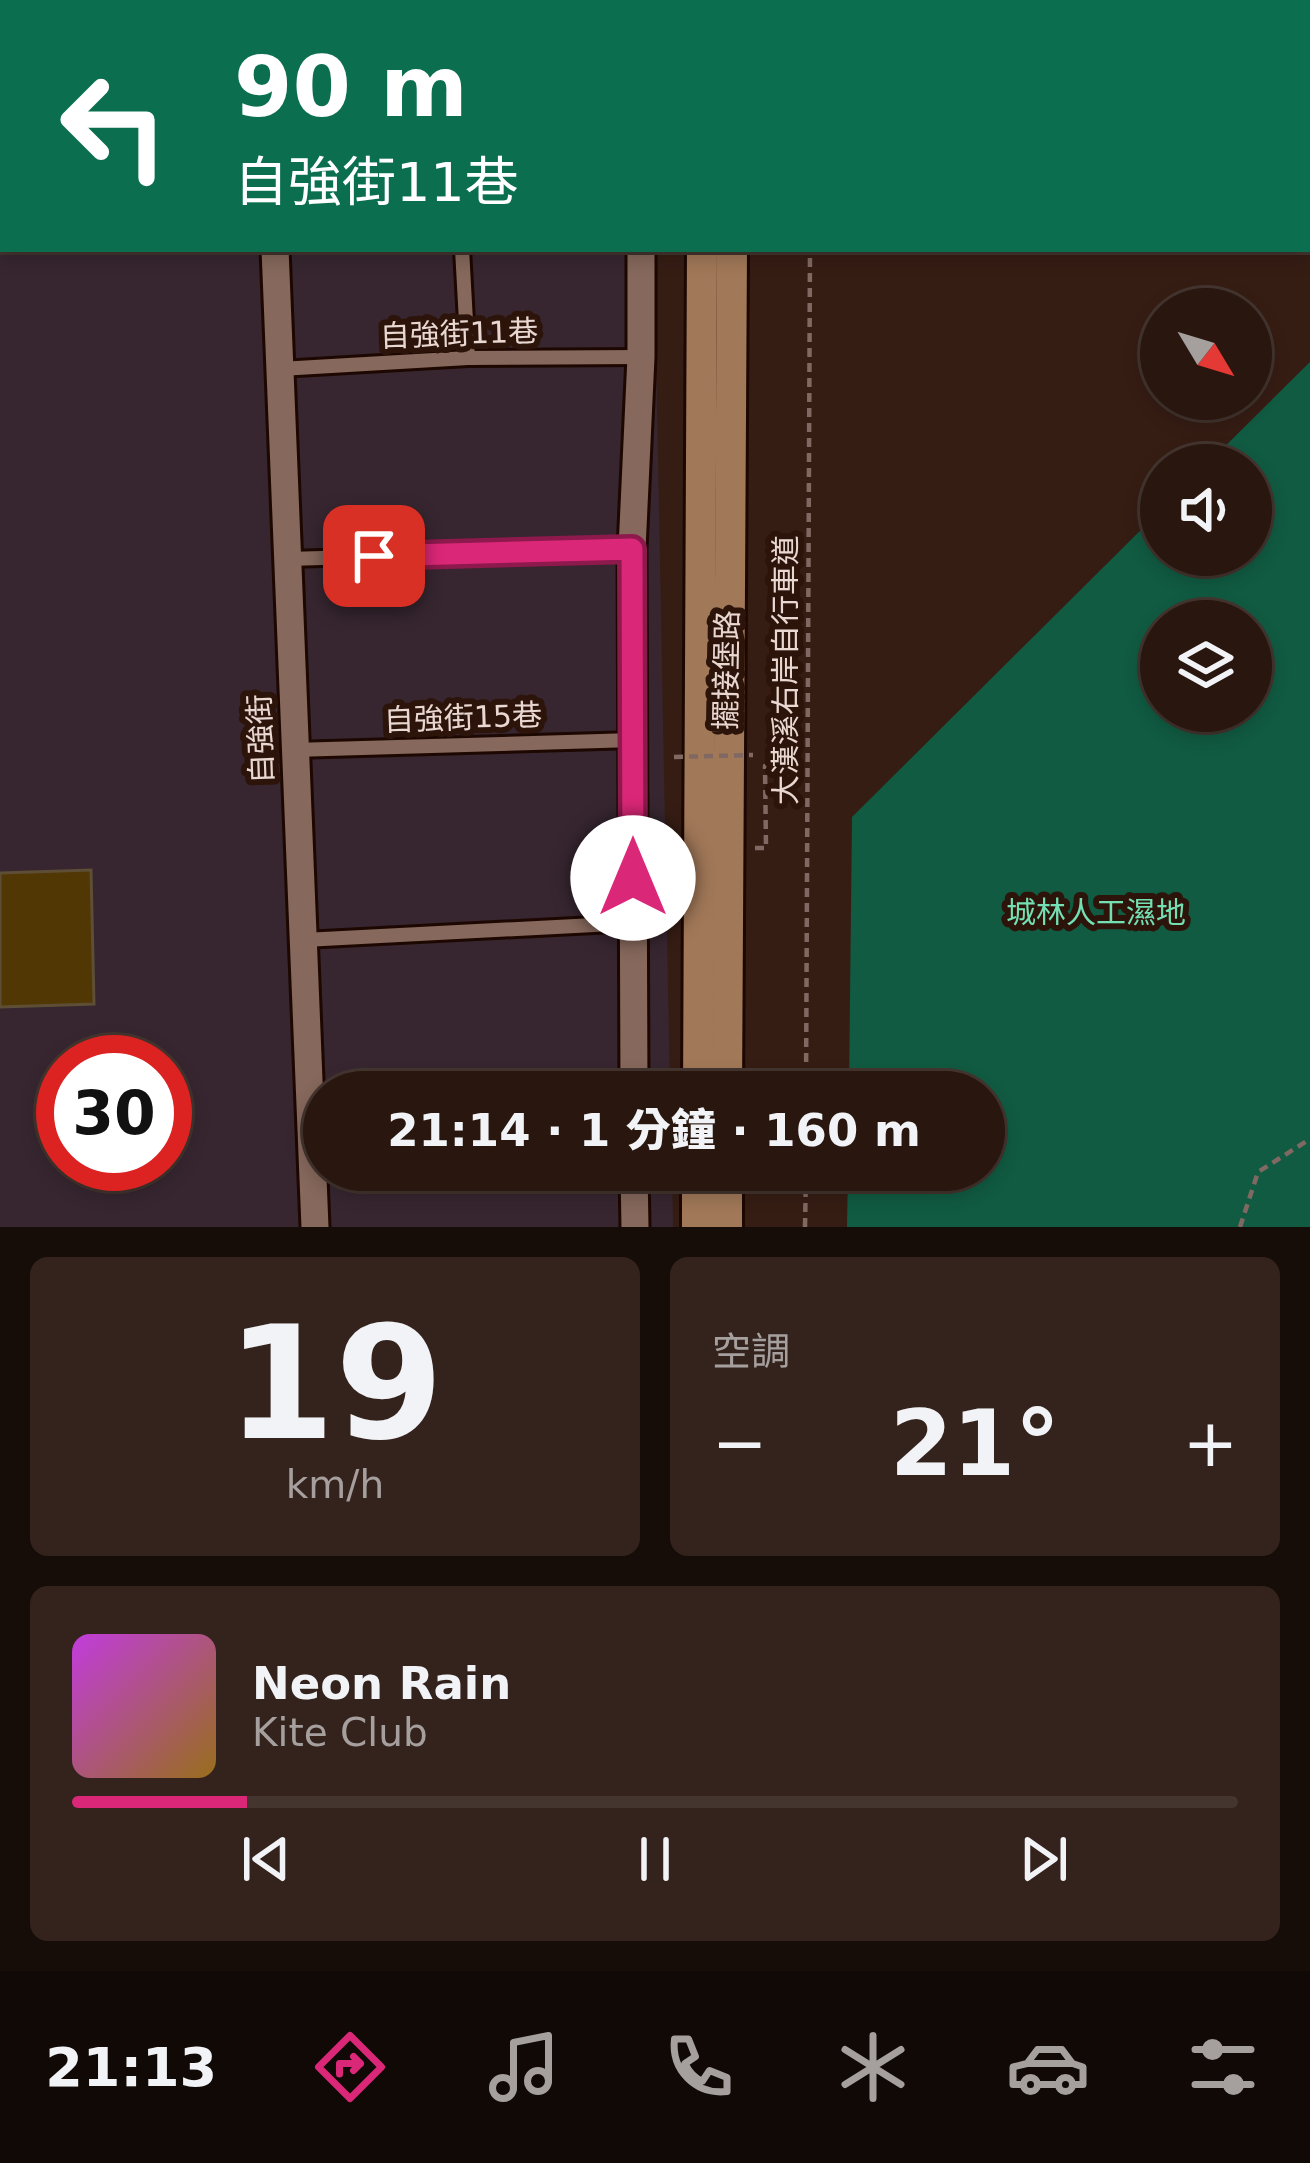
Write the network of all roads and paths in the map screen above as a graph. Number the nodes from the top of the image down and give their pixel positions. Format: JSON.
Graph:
{"nodes":[{"id":1,"x":275,"y":252,"type":"edge"},
{"id":2,"x":462,"y":252,"type":"edge"},
{"id":3,"x":641,"y":252,"type":"edge"},
{"id":4,"x":702,"y":252,"type":"edge"},
{"id":5,"x":732,"y":252,"type":"edge"},
{"id":6,"x":810,"y":252,"type":"edge"},
{"id":7,"x":641,"y":357,"type":"junction"},
{"id":8,"x":468,"y":358,"type":"junction"},
{"id":9,"x":280,"y":369,"type":"junction"},
{"id":10,"x":632,"y":549,"type":"junction"},
{"id":11,"x":288,"y":559,"type":"junction"},
{"id":12,"x":634,"y":740,"type":"junction"},
{"id":13,"x":293,"y":750,"type":"junction"},
{"id":14,"x":753,"y":754,"type":"dead end"},
{"id":15,"x":674,"y":757,"type":"dead end"},
{"id":16,"x":807,"y":765,"type":"junction"},
{"id":17,"x":755,"y":848,"type":"dead end"},
{"id":18,"x":633,"y":923,"type":"junction"},
{"id":19,"x":304,"y":940,"type":"junction"},
{"id":20,"x":314,"y":1071,"type":"edge"},
{"id":21,"x":634,"y":1071,"type":"edge"},
{"id":22,"x":698,"y":1071,"type":"edge"},
{"id":23,"x":727,"y":1071,"type":"edge"},
{"id":24,"x":806,"y":1071,"type":"edge"},
{"id":25,"x":1310,"y":1139,"type":"edge"},
{"id":26,"x":316,"y":1191,"type":"edge"},
{"id":27,"x":634,"y":1191,"type":"edge"},
{"id":28,"x":698,"y":1191,"type":"edge"},
{"id":29,"x":727,"y":1191,"type":"edge"},
{"id":30,"x":806,"y":1191,"type":"edge"},
{"id":31,"x":315,"y":1227,"type":"edge"},
{"id":32,"x":634,"y":1227,"type":"edge"},
{"id":33,"x":697,"y":1227,"type":"edge"},
{"id":34,"x":727,"y":1227,"type":"edge"},
{"id":35,"x":806,"y":1227,"type":"edge"},
{"id":36,"x":1240,"y":1227,"type":"edge"}],
"edges":[{"from":1,"to":9,"type":"street","name":"自強街"},
{"from":2,"to":8,"type":"lane"},
{"from":3,"to":7,"type":"street"},
{"from":4,"to":22,"type":"street","name":"擺接堡路"},
{"from":5,"to":23,"type":"street","name":"擺接堡路"},
{"from":6,"to":16,"type":"path","name":"大漢溪右岸自行車道"},
{"from":7,"to":8,"type":"lane","name":"自強街11巷"},
{"from":7,"to":10,"type":"street"},
{"from":8,"to":9,"type":"lane","name":"自強街11巷"},
{"from":9,"to":11,"type":"street","name":"自強街"},
{"from":10,"to":11,"type":"lane"},
{"from":10,"to":12,"type":"street"},
{"from":11,"to":13,"type":"street","name":"自強街"},
{"from":12,"to":13,"type":"lane","name":"自強街15巷"},
{"from":12,"to":18,"type":"street"},
{"from":13,"to":19,"type":"street","name":"自強街"},
{"from":14,"to":15,"type":"path","bridge":true},
{"from":16,"to":17,"type":"path"},
{"from":16,"to":24,"type":"path","name":"大漢溪右岸自行車道"},
{"from":18,"to":19,"type":"lane"},
{"from":18,"to":21,"type":"street"},
{"from":19,"to":20,"type":"street","name":"自強街"},
{"from":25,"to":36,"type":"path"},
{"from":26,"to":31,"type":"street","name":"自強街"},
{"from":27,"to":32,"type":"street"},
{"from":28,"to":33,"type":"street"},
{"from":29,"to":34,"type":"street"},
{"from":30,"to":35,"type":"path"}]}
